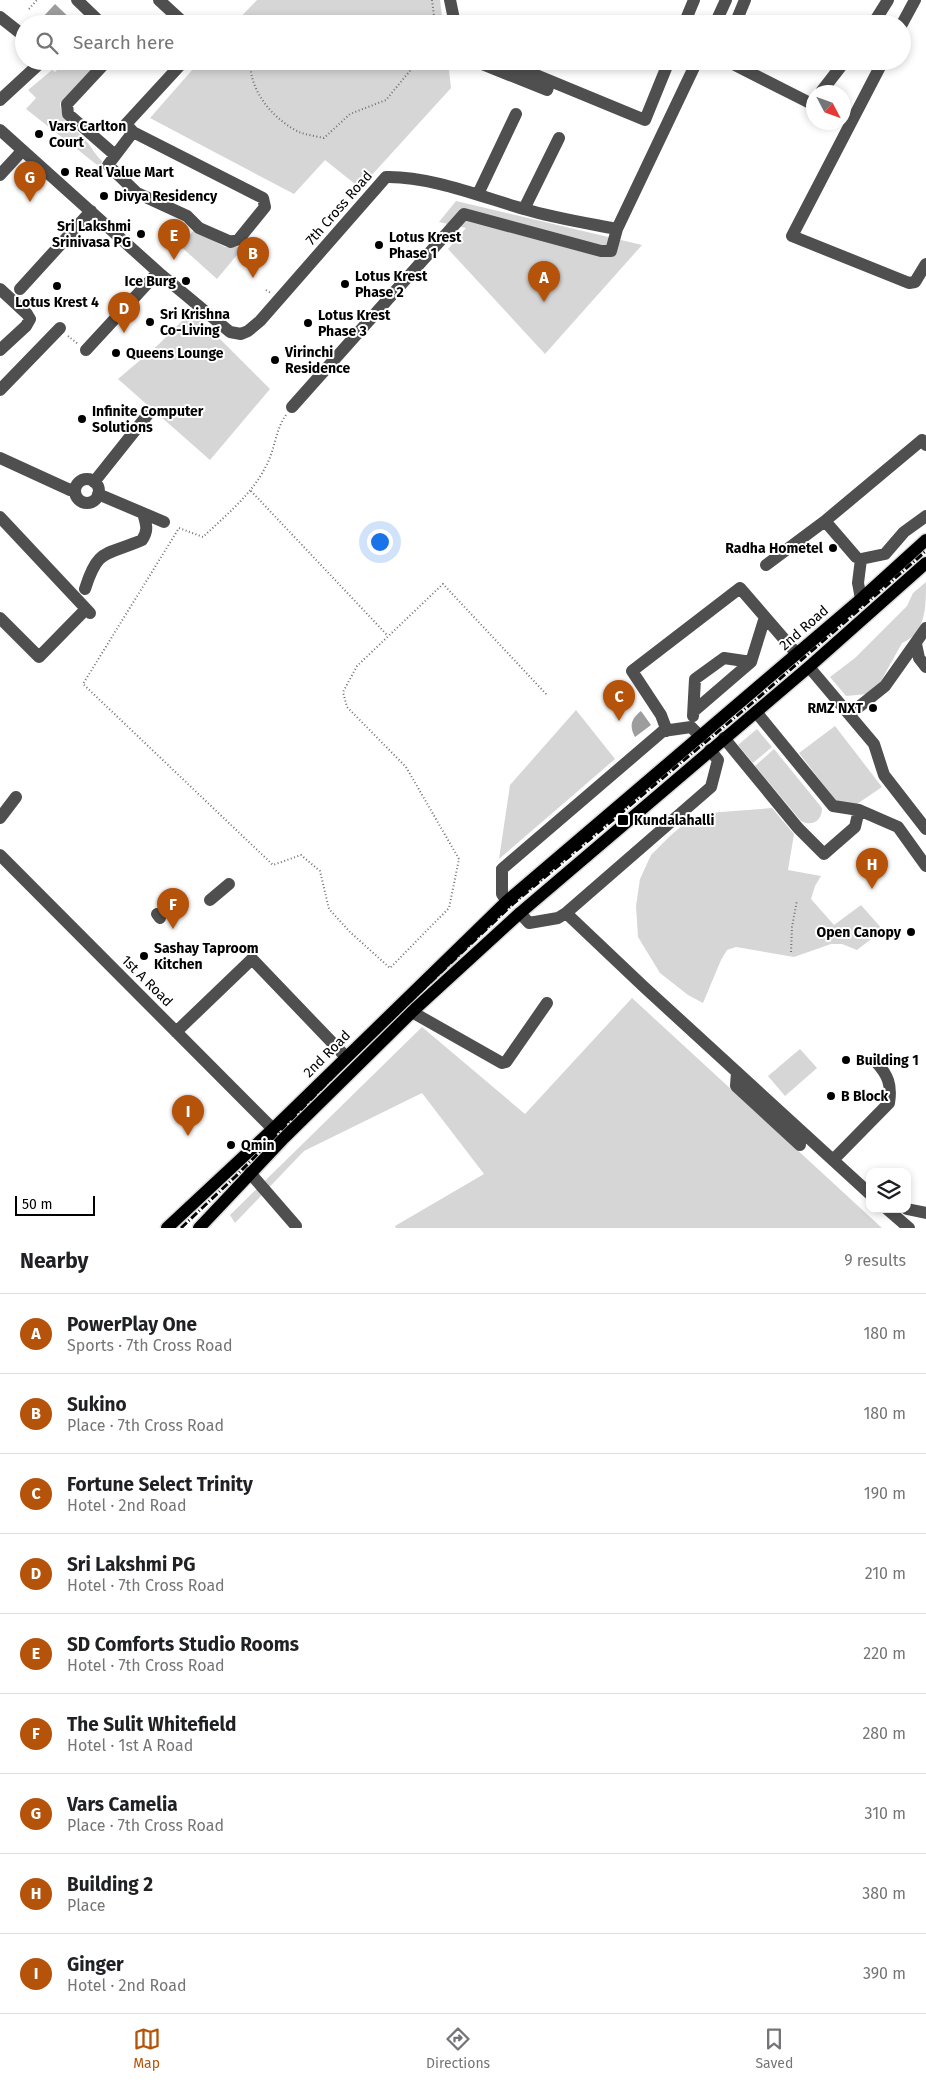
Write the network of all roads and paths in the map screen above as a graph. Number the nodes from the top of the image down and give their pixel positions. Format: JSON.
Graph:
{"nodes":[{"id":1,"x":37,"y":0,"type":"edge"},
{"id":2,"x":77,"y":0,"type":"edge"},
{"id":3,"x":159,"y":0,"type":"edge"},
{"id":4,"x":432,"y":0,"type":"edge"},
{"id":5,"x":450,"y":0,"type":"edge"},
{"id":6,"x":694,"y":0,"type":"edge"},
{"id":7,"x":726,"y":0,"type":"edge"},
{"id":8,"x":745,"y":0,"type":"edge"},
{"id":9,"x":888,"y":0,"type":"edge"},
{"id":10,"x":915,"y":0,"type":"edge"},
{"id":11,"x":29,"y":9,"type":"dead end"},
{"id":12,"x":93,"y":15,"type":"edge"},
{"id":13,"x":175,"y":15,"type":"edge"},
{"id":14,"x":434,"y":15,"type":"edge"},
{"id":15,"x":452,"y":15,"type":"edge"},
{"id":16,"x":688,"y":15,"type":"edge"},
{"id":17,"x":719,"y":15,"type":"edge"},
{"id":18,"x":739,"y":15,"type":"edge"},
{"id":19,"x":879,"y":15,"type":"edge"},
{"id":20,"x":907,"y":15,"type":"edge"},
{"id":21,"x":0,"y":17,"type":"edge"},
{"id":22,"x":15,"y":29,"type":"edge"},
{"id":23,"x":32,"y":70,"type":"edge"},
{"id":24,"x":99,"y":70,"type":"edge"},
{"id":25,"x":176,"y":70,"type":"edge"},
{"id":26,"x":250,"y":70,"type":"edge"},
{"id":27,"x":411,"y":70,"type":"edge"},
{"id":28,"x":497,"y":70,"type":"edge"},
{"id":29,"x":524,"y":70,"type":"edge"},
{"id":30,"x":665,"y":70,"type":"edge"},
{"id":31,"x":693,"y":70,"type":"edge"},
{"id":32,"x":745,"y":70,"type":"edge"},
{"id":33,"x":838,"y":70,"type":"edge"},
{"id":34,"x":878,"y":70,"type":"edge"},
{"id":35,"x":550,"y":81,"type":"junction"},
{"id":36,"x":826,"y":85,"type":"edge"},
{"id":37,"x":654,"y":97,"type":"junction"},
{"id":38,"x":0,"y":100,"type":"edge"},
{"id":39,"x":806,"y":101,"type":"edge"},
{"id":40,"x":676,"y":106,"type":"junction"},
{"id":41,"x":516,"y":114,"type":"dead end"},
{"id":42,"x":645,"y":120,"type":"junction"},
{"id":43,"x":665,"y":129,"type":"junction"},
{"id":44,"x":0,"y":130,"type":"edge"},
{"id":45,"x":133,"y":132,"type":"junction"},
{"id":46,"x":560,"y":138,"type":"dead end"},
{"id":47,"x":22,"y":151,"type":"junction"},
{"id":48,"x":115,"y":155,"type":"junction"},
{"id":49,"x":0,"y":175,"type":"edge"},
{"id":50,"x":478,"y":194,"type":"junction"},
{"id":51,"x":524,"y":209,"type":"junction"},
{"id":52,"x":91,"y":211,"type":"junction"},
{"id":53,"x":617,"y":229,"type":"junction"},
{"id":54,"x":926,"y":264,"type":"edge"},
{"id":55,"x":158,"y":272,"type":"junction"},
{"id":56,"x":0,"y":289,"type":"edge"},
{"id":57,"x":20,"y":289,"type":"dead end"},
{"id":58,"x":60,"y":328,"type":"joint"},
{"id":59,"x":0,"y":350,"type":"edge"},
{"id":60,"x":86,"y":350,"type":"joint"},
{"id":61,"x":0,"y":390,"type":"edge"},
{"id":62,"x":292,"y":407,"type":"joint"},
{"id":63,"x":149,"y":413,"type":"dead end"},
{"id":64,"x":926,"y":445,"type":"edge"},
{"id":65,"x":0,"y":458,"type":"edge"},
{"id":66,"x":96,"y":488,"type":"junction"},
{"id":67,"x":75,"y":489,"type":"junction"},
{"id":68,"x":250,"y":491,"type":"junction"},
{"id":69,"x":143,"y":513,"type":"junction"},
{"id":70,"x":926,"y":516,"type":"edge"},
{"id":71,"x":0,"y":517,"type":"edge"},
{"id":72,"x":164,"y":522,"type":"dead end"},
{"id":73,"x":825,"y":522,"type":"junction"},
{"id":74,"x":926,"y":540,"type":"edge"},
{"id":75,"x":861,"y":559,"type":"junction"},
{"id":76,"x":926,"y":563,"type":"edge"},
{"id":77,"x":766,"y":565,"type":"dead end"},
{"id":78,"x":85,"y":589,"type":"dead end"},
{"id":79,"x":861,"y":599,"type":"junction"},
{"id":80,"x":765,"y":617,"type":"junction"},
{"id":81,"x":0,"y":618,"type":"edge"},
{"id":82,"x":926,"y":628,"type":"edge"},
{"id":83,"x":388,"y":636,"type":"junction"},
{"id":84,"x":921,"y":646,"type":"edge"},
{"id":85,"x":797,"y":654,"type":"junction"},
{"id":86,"x":751,"y":662,"type":"junction"},
{"id":87,"x":926,"y":667,"type":"edge"},
{"id":88,"x":809,"y":668,"type":"junction"},
{"id":89,"x":546,"y":695,"type":"dead end"},
{"id":90,"x":694,"y":711,"type":"junction"},
{"id":91,"x":756,"y":712,"type":"junction"},
{"id":92,"x":850,"y":714,"type":"junction"},
{"id":93,"x":691,"y":726,"type":"junction"},
{"id":94,"x":667,"y":731,"type":"junction"},
{"id":95,"x":701,"y":737,"type":"junction"},
{"id":96,"x":724,"y":738,"type":"junction"},
{"id":97,"x":710,"y":750,"type":"junction"},
{"id":98,"x":16,"y":797,"type":"dead end"},
{"id":99,"x":859,"y":810,"type":"junction"},
{"id":100,"x":0,"y":818,"type":"edge"},
{"id":101,"x":926,"y":830,"type":"edge"},
{"id":102,"x":0,"y":855,"type":"edge"},
{"id":103,"x":926,"y":866,"type":"edge"},
{"id":104,"x":229,"y":884,"type":"dead end"},
{"id":105,"x":210,"y":900,"type":"dead end"},
{"id":106,"x":797,"y":900,"type":"dead end"},
{"id":107,"x":507,"y":901,"type":"junction"},
{"id":108,"x":520,"y":913,"type":"junction"},
{"id":109,"x":566,"y":913,"type":"junction"},
{"id":110,"x":791,"y":952,"type":"dead end"},
{"id":111,"x":547,"y":1002,"type":"dead end"},
{"id":112,"x":412,"y":1012,"type":"junction"},
{"id":113,"x":176,"y":1032,"type":"junction"},
{"id":114,"x":346,"y":1057,"type":"junction"},
{"id":115,"x":876,"y":1062,"type":"dead end"},
{"id":116,"x":737,"y":1072,"type":"junction"},
{"id":117,"x":273,"y":1129,"type":"junction"},
{"id":118,"x":800,"y":1145,"type":"dead end"},
{"id":119,"x":833,"y":1160,"type":"junction"},
{"id":120,"x":250,"y":1173,"type":"junction"},
{"id":121,"x":866,"y":1190,"type":"edge"},
{"id":122,"x":911,"y":1210,"type":"edge"},
{"id":123,"x":893,"y":1213,"type":"edge"},
{"id":124,"x":926,"y":1213,"type":"edge"},
{"id":125,"x":296,"y":1226,"type":"dead end"},
{"id":126,"x":170,"y":1227,"type":"edge"},
{"id":127,"x":199,"y":1228,"type":"edge"},
{"id":128,"x":909,"y":1228,"type":"edge"}],
"edges":[{"from":1,"to":11,"type":"path"},
{"from":2,"to":12,"type":"street"},
{"from":3,"to":13,"type":"street"},
{"from":4,"to":14,"type":"path"},
{"from":5,"to":15,"type":"street"},
{"from":6,"to":16,"type":"street"},
{"from":7,"to":17,"type":"street"},
{"from":8,"to":18,"type":"street"},
{"from":9,"to":19,"type":"street"},
{"from":10,"to":20,"type":"street"},
{"from":21,"to":22,"type":"street"},
{"from":23,"to":38,"type":"street"},
{"from":24,"to":48,"type":"street"},
{"from":25,"to":45,"type":"street"},
{"from":26,"to":27,"type":"path"},
{"from":28,"to":35,"type":"street"},
{"from":29,"to":35,"type":"street"},
{"from":30,"to":37,"type":"street"},
{"from":31,"to":40,"type":"street"},
{"from":32,"to":39,"type":"street"},
{"from":33,"to":36,"type":"street"},
{"from":34,"to":54,"type":"street"},
{"from":35,"to":42,"type":"street"},
{"from":37,"to":40,"type":"street"},
{"from":37,"to":42,"type":"street"},
{"from":40,"to":43,"type":"street"},
{"from":41,"to":50,"type":"street"},
{"from":42,"to":43,"type":"street"},
{"from":43,"to":53,"type":"street"},
{"from":44,"to":47,"type":"street","name":"7th Cross Road"},
{"from":45,"to":48,"type":"street"},
{"from":45,"to":48,"type":"street"},
{"from":46,"to":51,"type":"street"},
{"from":47,"to":49,"type":"street"},
{"from":47,"to":52,"type":"street","name":"7th Cross Road"},
{"from":50,"to":51,"type":"street","name":"7th Cross Road"},
{"from":50,"to":55,"type":"street","name":"7th Cross Road"},
{"from":51,"to":53,"type":"street","name":"7th Cross Road"},
{"from":52,"to":55,"type":"street","name":"7th Cross Road"},
{"from":52,"to":57,"type":"street"},
{"from":53,"to":62,"type":"street"},
{"from":55,"to":60,"type":"street"},
{"from":56,"to":59,"type":"street"},
{"from":58,"to":60,"type":"path"},
{"from":58,"to":61,"type":"street"},
{"from":62,"to":68,"type":"path"},
{"from":63,"to":66,"type":"street"},
{"from":64,"to":73,"type":"street"},
{"from":65,"to":67,"type":"street"},
{"from":66,"to":67,"type":"street"},
{"from":66,"to":67,"type":"street"},
{"from":66,"to":69,"type":"street"},
{"from":68,"to":83,"type":"path"},
{"from":68,"to":83,"type":"path"},
{"from":69,"to":72,"type":"street"},
{"from":69,"to":78,"type":"street"},
{"from":70,"to":75,"type":"street"},
{"from":71,"to":81,"type":"street"},
{"from":73,"to":75,"type":"street"},
{"from":73,"to":77,"type":"street"},
{"from":74,"to":79,"type":"main road","name":"2nd Road"},
{"from":75,"to":79,"type":"street"},
{"from":76,"to":88,"type":"main road"},
{"from":79,"to":85,"type":"main road","name":"2nd Road"},
{"from":80,"to":85,"type":"street"},
{"from":80,"to":86,"type":"street"},
{"from":80,"to":94,"type":"street"},
{"from":82,"to":84,"type":"street"},
{"from":83,"to":89,"type":"path"},
{"from":84,"to":87,"type":"street"},
{"from":84,"to":92,"type":"street"},
{"from":85,"to":88,"type":"main road"},
{"from":85,"to":95,"type":"main road","name":"2nd Road"},
{"from":86,"to":90,"type":"street"},
{"from":86,"to":90,"type":"street"},
{"from":88,"to":91,"type":"main road"},
{"from":88,"to":92,"type":"street"},
{"from":90,"to":93,"type":"street"},
{"from":91,"to":96,"type":"main road"},
{"from":91,"to":99,"type":"street"},
{"from":92,"to":101,"type":"street"},
{"from":93,"to":94,"type":"street"},
{"from":93,"to":95,"type":"street"},
{"from":94,"to":107,"type":"street"},
{"from":95,"to":107,"type":"main road","name":"2nd Road"},
{"from":96,"to":97,"type":"main road"},
{"from":96,"to":99,"type":"street"},
{"from":97,"to":108,"type":"main road"},
{"from":97,"to":109,"type":"street"},
{"from":98,"to":100,"type":"street"},
{"from":99,"to":103,"type":"street"},
{"from":102,"to":113,"type":"street","name":"1st A Road"},
{"from":104,"to":105,"type":"street"},
{"from":106,"to":110,"type":"path"},
{"from":107,"to":114,"type":"main road","name":"2nd Road"},
{"from":108,"to":109,"type":"street"},
{"from":108,"to":112,"type":"main road"},
{"from":109,"to":116,"type":"street"},
{"from":111,"to":112,"type":"street"},
{"from":112,"to":120,"type":"main road"},
{"from":113,"to":114,"type":"street"},
{"from":113,"to":117,"type":"street","name":"1st A Road"},
{"from":114,"to":117,"type":"main road","name":"2nd Road"},
{"from":115,"to":119,"type":"street"},
{"from":116,"to":118,"type":"street"},
{"from":116,"to":119,"type":"street"},
{"from":117,"to":126,"type":"main road","name":"2nd Road"},
{"from":119,"to":121,"type":"street"},
{"from":120,"to":125,"type":"street"},
{"from":120,"to":127,"type":"main road"},
{"from":122,"to":124,"type":"street"},
{"from":123,"to":128,"type":"street"}]}
